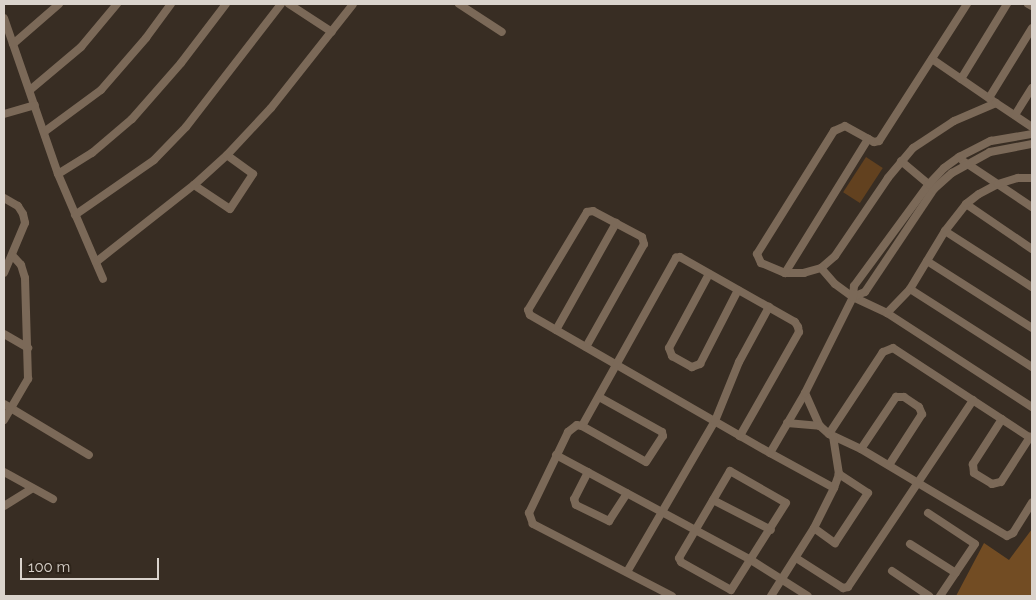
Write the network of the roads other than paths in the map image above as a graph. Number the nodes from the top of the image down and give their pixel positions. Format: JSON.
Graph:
{"nodes":[{"id":1,"x":58,"y":4,"type":"edge"},
{"id":2,"x":117,"y":4,"type":"edge"},
{"id":3,"x":171,"y":4,"type":"edge"},
{"id":4,"x":226,"y":4,"type":"edge"},
{"id":5,"x":281,"y":4,"type":"edge"},
{"id":6,"x":290,"y":4,"type":"edge"},
{"id":7,"x":352,"y":4,"type":"edge"},
{"id":8,"x":459,"y":4,"type":"edge"},
{"id":9,"x":966,"y":4,"type":"edge"},
{"id":10,"x":1007,"y":4,"type":"edge"},
{"id":11,"x":1028,"y":4,"type":"edge"},
{"id":12,"x":1032,"y":6,"type":"edge"},
{"id":13,"x":4,"y":18,"type":"edge"},
{"id":14,"x":1032,"y":28,"type":"edge"},
{"id":15,"x":332,"y":32,"type":"junction"},
{"id":16,"x":502,"y":32,"type":"dead end"},
{"id":17,"x":13,"y":44,"type":"junction"},
{"id":18,"x":932,"y":59,"type":"junction"},
{"id":19,"x":961,"y":79,"type":"junction"},
{"id":20,"x":1032,"y":88,"type":"edge"},
{"id":21,"x":30,"y":90,"type":"junction"},
{"id":22,"x":989,"y":98,"type":"junction"},
{"id":23,"x":996,"y":103,"type":"junction"},
{"id":24,"x":35,"y":105,"type":"junction"},
{"id":25,"x":4,"y":114,"type":"edge"},
{"id":26,"x":1015,"y":115,"type":"junction"},
{"id":27,"x":1032,"y":127,"type":"edge"},
{"id":28,"x":44,"y":132,"type":"junction"},
{"id":29,"x":1032,"y":134,"type":"edge"},
{"id":30,"x":868,"y":138,"type":"junction"},
{"id":31,"x":1032,"y":144,"type":"edge"},
{"id":32,"x":227,"y":155,"type":"junction"},
{"id":33,"x":959,"y":156,"type":"junction"},
{"id":34,"x":901,"y":161,"type":"junction"},
{"id":35,"x":965,"y":164,"type":"junction"},
{"id":36,"x":58,"y":174,"type":"junction"},
{"id":37,"x":1032,"y":178,"type":"edge"},
{"id":38,"x":194,"y":184,"type":"junction"},
{"id":39,"x":998,"y":184,"type":"junction"},
{"id":40,"x":932,"y":186,"type":"junction"},
{"id":41,"x":4,"y":198,"type":"edge"},
{"id":42,"x":966,"y":204,"type":"junction"},
{"id":43,"x":1032,"y":206,"type":"edge"},
{"id":44,"x":75,"y":215,"type":"junction"},
{"id":45,"x":616,"y":223,"type":"junction"},
{"id":46,"x":945,"y":232,"type":"junction"},
{"id":47,"x":892,"y":235,"type":"junction"},
{"id":48,"x":900,"y":240,"type":"junction"},
{"id":49,"x":1032,"y":249,"type":"edge"},
{"id":50,"x":13,"y":256,"type":"junction"},
{"id":51,"x":927,"y":261,"type":"junction"},
{"id":52,"x":96,"y":262,"type":"junction"},
{"id":53,"x":821,"y":268,"type":"junction"},
{"id":54,"x":4,"y":273,"type":"edge"},
{"id":55,"x":785,"y":273,"type":"junction"},
{"id":56,"x":709,"y":274,"type":"junction"},
{"id":57,"x":103,"y":279,"type":"dead end"},
{"id":58,"x":1032,"y":287,"type":"edge"},
{"id":59,"x":910,"y":289,"type":"junction"},
{"id":60,"x":738,"y":290,"type":"junction"},
{"id":61,"x":853,"y":298,"type":"junction"},
{"id":62,"x":769,"y":307,"type":"junction"},
{"id":63,"x":888,"y":313,"type":"junction"},
{"id":64,"x":1032,"y":328,"type":"edge"},
{"id":65,"x":556,"y":330,"type":"junction"},
{"id":66,"x":4,"y":334,"type":"edge"},
{"id":67,"x":586,"y":347,"type":"junction"},
{"id":68,"x":28,"y":348,"type":"junction"},
{"id":69,"x":617,"y":365,"type":"junction"},
{"id":70,"x":1032,"y":367,"type":"edge"},
{"id":71,"x":805,"y":393,"type":"junction"},
{"id":72,"x":598,"y":397,"type":"junction"},
{"id":73,"x":973,"y":400,"type":"junction"},
{"id":74,"x":7,"y":406,"type":"edge"},
{"id":75,"x":1032,"y":407,"type":"edge"},
{"id":76,"x":1002,"y":419,"type":"junction"},
{"id":77,"x":4,"y":420,"type":"edge"},
{"id":78,"x":715,"y":421,"type":"junction"},
{"id":79,"x":787,"y":423,"type":"junction"},
{"id":80,"x":582,"y":426,"type":"junction"},
{"id":81,"x":820,"y":426,"type":"junction"},
{"id":82,"x":740,"y":436,"type":"junction"},
{"id":83,"x":831,"y":436,"type":"junction"},
{"id":84,"x":1031,"y":438,"type":"edge"},
{"id":85,"x":861,"y":449,"type":"junction"},
{"id":86,"x":770,"y":453,"type":"junction"},
{"id":87,"x":90,"y":455,"type":"dead end"},
{"id":88,"x":556,"y":456,"type":"junction"},
{"id":89,"x":889,"y":465,"type":"junction"},
{"id":90,"x":4,"y":472,"type":"edge"},
{"id":91,"x":588,"y":472,"type":"junction"},
{"id":92,"x":839,"y":474,"type":"junction"},
{"id":93,"x":919,"y":483,"type":"junction"},
{"id":94,"x":834,"y":488,"type":"junction"},
{"id":95,"x":31,"y":489,"type":"junction"},
{"id":96,"x":627,"y":493,"type":"junction"},
{"id":97,"x":52,"y":499,"type":"dead end"},
{"id":98,"x":713,"y":500,"type":"junction"},
{"id":99,"x":1032,"y":502,"type":"edge"},
{"id":100,"x":4,"y":506,"type":"edge"},
{"id":101,"x":662,"y":512,"type":"junction"},
{"id":102,"x":928,"y":513,"type":"dead end"},
{"id":103,"x":814,"y":528,"type":"junction"},
{"id":104,"x":695,"y":530,"type":"junction"},
{"id":105,"x":771,"y":530,"type":"junction"},
{"id":106,"x":910,"y":544,"type":"dead end"},
{"id":107,"x":796,"y":558,"type":"junction"},
{"id":108,"x":751,"y":560,"type":"junction"},
{"id":109,"x":892,"y":571,"type":"dead end"},
{"id":110,"x":627,"y":572,"type":"junction"},
{"id":111,"x":956,"y":573,"type":"junction"},
{"id":112,"x":782,"y":580,"type":"junction"},
{"id":113,"x":804,"y":595,"type":"edge"},
{"id":114,"x":672,"y":596,"type":"edge"},
{"id":115,"x":771,"y":596,"type":"edge"},
{"id":116,"x":929,"y":596,"type":"edge"},
{"id":117,"x":940,"y":596,"type":"edge"}],
"edges":[{"from":1,"to":17,"type":"street"},
{"from":2,"to":21,"type":"street"},
{"from":3,"to":28,"type":"street"},
{"from":4,"to":36,"type":"street"},
{"from":5,"to":44,"type":"street"},
{"from":6,"to":15,"type":"street"},
{"from":7,"to":15,"type":"street"},
{"from":8,"to":16,"type":"street"},
{"from":9,"to":18,"type":"street"},
{"from":10,"to":19,"type":"street"},
{"from":11,"to":12,"type":"street"},
{"from":13,"to":17,"type":"street"},
{"from":14,"to":22,"type":"street"},
{"from":15,"to":32,"type":"street"},
{"from":17,"to":21,"type":"street"},
{"from":18,"to":19,"type":"street"},
{"from":18,"to":30,"type":"street"},
{"from":19,"to":22,"type":"street"},
{"from":20,"to":26,"type":"street"},
{"from":21,"to":24,"type":"street"},
{"from":22,"to":23,"type":"street"},
{"from":23,"to":26,"type":"street"},
{"from":23,"to":34,"type":"street"},
{"from":24,"to":25,"type":"street"},
{"from":24,"to":28,"type":"street"},
{"from":26,"to":27,"type":"street"},
{"from":28,"to":36,"type":"street"},
{"from":29,"to":33,"type":"street"},
{"from":30,"to":55,"type":"street"},
{"from":30,"to":55,"type":"street"},
{"from":31,"to":35,"type":"street"},
{"from":32,"to":38,"type":"street"},
{"from":32,"to":38,"type":"street"},
{"from":33,"to":35,"type":"street"},
{"from":33,"to":40,"type":"street"},
{"from":34,"to":40,"type":"street"},
{"from":34,"to":53,"type":"street"},
{"from":35,"to":39,"type":"street"},
{"from":35,"to":40,"type":"street"},
{"from":36,"to":44,"type":"street"},
{"from":37,"to":39,"type":"street"},
{"from":38,"to":52,"type":"street"},
{"from":39,"to":42,"type":"street"},
{"from":39,"to":43,"type":"street"},
{"from":40,"to":47,"type":"street"},
{"from":40,"to":48,"type":"street"},
{"from":41,"to":50,"type":"street"},
{"from":42,"to":46,"type":"street"},
{"from":42,"to":49,"type":"street"},
{"from":44,"to":52,"type":"street"},
{"from":45,"to":65,"type":"street"},
{"from":45,"to":65,"type":"street"},
{"from":45,"to":67,"type":"street"},
{"from":46,"to":51,"type":"street"},
{"from":46,"to":58,"type":"street"},
{"from":47,"to":48,"type":"street"},
{"from":47,"to":61,"type":"street"},
{"from":48,"to":61,"type":"street"},
{"from":50,"to":54,"type":"street"},
{"from":50,"to":68,"type":"street"},
{"from":51,"to":59,"type":"street"},
{"from":51,"to":64,"type":"street"},
{"from":52,"to":57,"type":"street"},
{"from":53,"to":55,"type":"street"},
{"from":53,"to":61,"type":"street"},
{"from":56,"to":60,"type":"street"},
{"from":56,"to":60,"type":"street"},
{"from":56,"to":69,"type":"street"},
{"from":59,"to":63,"type":"street"},
{"from":59,"to":70,"type":"street"},
{"from":60,"to":62,"type":"street"},
{"from":61,"to":63,"type":"street"},
{"from":61,"to":71,"type":"street"},
{"from":62,"to":78,"type":"street"},
{"from":62,"to":82,"type":"street"},
{"from":63,"to":75,"type":"street"},
{"from":65,"to":67,"type":"street"},
{"from":66,"to":68,"type":"street"},
{"from":67,"to":69,"type":"street"},
{"from":68,"to":74,"type":"street"},
{"from":69,"to":72,"type":"street"},
{"from":69,"to":78,"type":"street"},
{"from":71,"to":79,"type":"street"},
{"from":71,"to":81,"type":"street"},
{"from":72,"to":80,"type":"street"},
{"from":72,"to":80,"type":"street"},
{"from":73,"to":76,"type":"street"},
{"from":73,"to":83,"type":"street"},
{"from":73,"to":93,"type":"street"},
{"from":74,"to":77,"type":"street"},
{"from":74,"to":87,"type":"street"},
{"from":76,"to":84,"type":"street"},
{"from":76,"to":84,"type":"street"},
{"from":78,"to":82,"type":"street"},
{"from":78,"to":101,"type":"street"},
{"from":79,"to":81,"type":"street"},
{"from":79,"to":86,"type":"street"},
{"from":80,"to":88,"type":"street"},
{"from":81,"to":83,"type":"street"},
{"from":82,"to":86,"type":"street"},
{"from":83,"to":85,"type":"street"},
{"from":83,"to":92,"type":"street"},
{"from":85,"to":89,"type":"street"},
{"from":85,"to":89,"type":"street"},
{"from":86,"to":94,"type":"street"},
{"from":88,"to":91,"type":"street"},
{"from":88,"to":110,"type":"street"},
{"from":89,"to":93,"type":"street"},
{"from":90,"to":95,"type":"street"},
{"from":91,"to":96,"type":"street"},
{"from":91,"to":96,"type":"street"},
{"from":92,"to":94,"type":"street"},
{"from":92,"to":103,"type":"street"},
{"from":93,"to":99,"type":"street"},
{"from":93,"to":107,"type":"street"},
{"from":94,"to":103,"type":"street"},
{"from":95,"to":97,"type":"street"},
{"from":95,"to":100,"type":"street"},
{"from":96,"to":101,"type":"street"},
{"from":98,"to":104,"type":"street"},
{"from":98,"to":105,"type":"street"},
{"from":98,"to":105,"type":"street"},
{"from":101,"to":104,"type":"street"},
{"from":101,"to":110,"type":"street"},
{"from":102,"to":111,"type":"street"},
{"from":103,"to":107,"type":"street"},
{"from":104,"to":108,"type":"street"},
{"from":104,"to":108,"type":"street"},
{"from":105,"to":108,"type":"street"},
{"from":106,"to":111,"type":"street"},
{"from":107,"to":112,"type":"street"},
{"from":108,"to":112,"type":"street"},
{"from":109,"to":116,"type":"street"},
{"from":110,"to":114,"type":"street"},
{"from":111,"to":117,"type":"street"},
{"from":112,"to":113,"type":"street"},
{"from":112,"to":115,"type":"street"}]}
